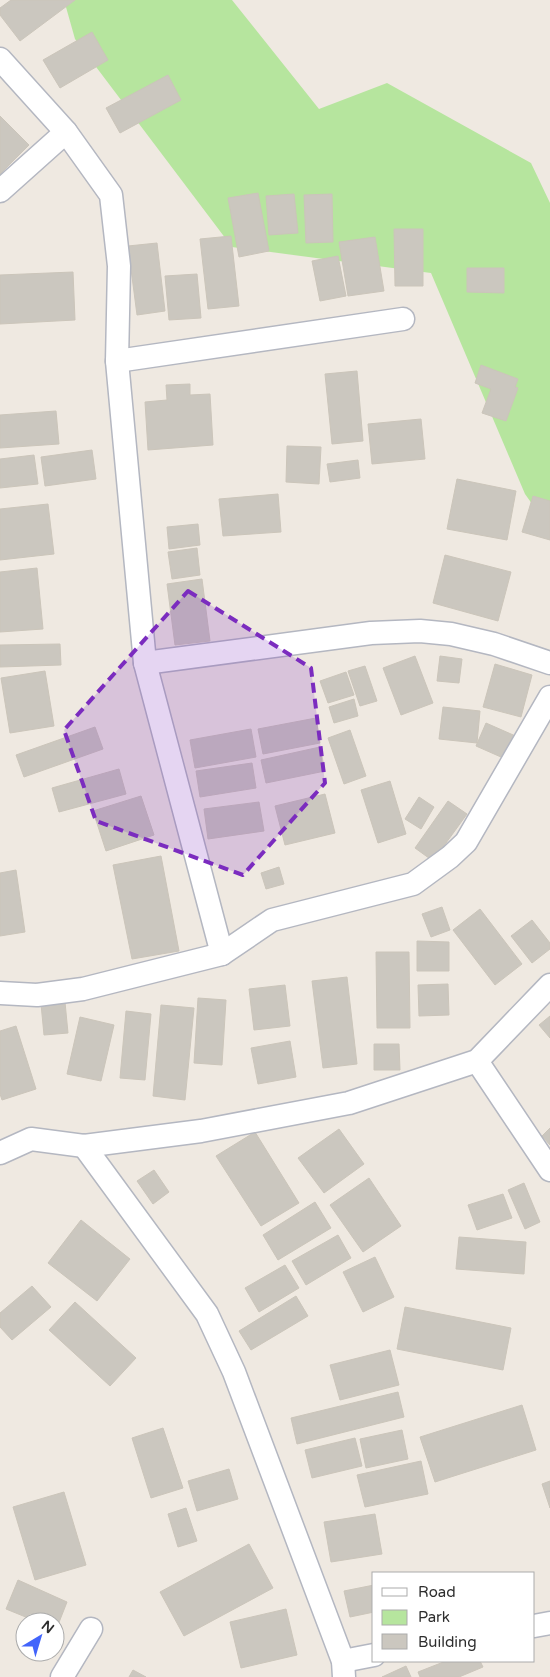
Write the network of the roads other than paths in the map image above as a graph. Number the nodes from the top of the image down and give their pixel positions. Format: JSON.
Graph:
{"nodes":[{"id":1,"x":0,"y":59,"type":"edge"},
{"id":2,"x":66,"y":132,"type":"junction"},
{"id":3,"x":0,"y":191,"type":"edge"},
{"id":4,"x":403,"y":319,"type":"dead end"},
{"id":5,"x":117,"y":361,"type":"junction"},
{"id":6,"x":145,"y":662,"type":"junction"},
{"id":7,"x":550,"y":663,"type":"edge"},
{"id":8,"x":550,"y":698,"type":"edge"},
{"id":9,"x":222,"y":954,"type":"junction"},
{"id":10,"x":550,"y":985,"type":"edge"},
{"id":11,"x":0,"y":993,"type":"edge"},
{"id":12,"x":477,"y":1061,"type":"junction"},
{"id":13,"x":84,"y":1146,"type":"junction"},
{"id":14,"x":0,"y":1152,"type":"edge"},
{"id":15,"x":550,"y":1170,"type":"edge"},
{"id":16,"x":550,"y":1623,"type":"edge"},
{"id":17,"x":535,"y":1626,"type":"edge"},
{"id":18,"x":91,"y":1629,"type":"dead end"},
{"id":19,"x":372,"y":1657,"type":"edge"},
{"id":20,"x":344,"y":1669,"type":"edge"},
{"id":21,"x":62,"y":1677,"type":"edge"}],
"edges":[{"from":1,"to":2,"type":"street"},
{"from":2,"to":3,"type":"street"},
{"from":2,"to":5,"type":"street"},
{"from":4,"to":5,"type":"street"},
{"from":5,"to":6,"type":"street"},
{"from":6,"to":7,"type":"street"},
{"from":6,"to":9,"type":"street"},
{"from":8,"to":9,"type":"street"},
{"from":9,"to":11,"type":"street"},
{"from":10,"to":12,"type":"street"},
{"from":12,"to":13,"type":"street"},
{"from":12,"to":15,"type":"street"},
{"from":13,"to":14,"type":"street"},
{"from":13,"to":20,"type":"street"},
{"from":16,"to":17,"type":"street"},
{"from":18,"to":21,"type":"street"},
{"from":19,"to":20,"type":"street"}]}
